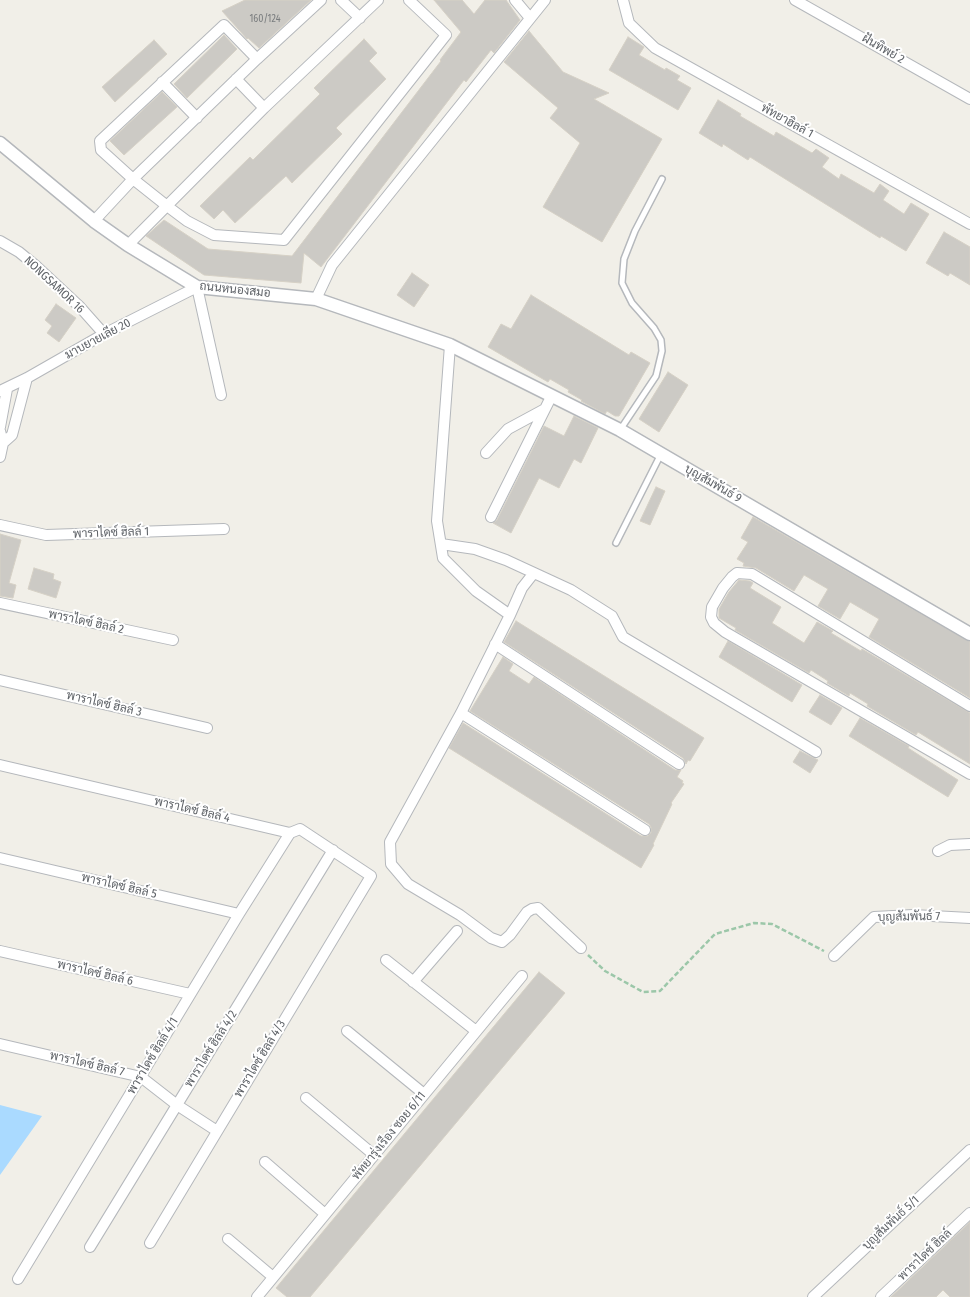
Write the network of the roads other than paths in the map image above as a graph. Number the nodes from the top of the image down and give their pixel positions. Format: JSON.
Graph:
{"nodes":[{"id":1,"x":321,"y":0,"type":"edge"},
{"id":2,"x":342,"y":0,"type":"edge"},
{"id":3,"x":378,"y":0,"type":"edge"},
{"id":4,"x":409,"y":0,"type":"edge"},
{"id":5,"x":515,"y":0,"type":"edge"},
{"id":6,"x":544,"y":0,"type":"edge"},
{"id":7,"x":623,"y":0,"type":"edge"},
{"id":8,"x":795,"y":0,"type":"edge"},
{"id":9,"x":360,"y":18,"type":"junction"},
{"id":10,"x":530,"y":18,"type":"junction"},
{"id":11,"x":257,"y":59,"type":"junction"},
{"id":12,"x":236,"y":80,"type":"junction"},
{"id":13,"x":162,"y":82,"type":"junction"},
{"id":14,"x":970,"y":99,"type":"edge"},
{"id":15,"x":264,"y":108,"type":"junction"},
{"id":16,"x":197,"y":118,"type":"junction"},
{"id":17,"x":1,"y":144,"type":"edge"},
{"id":18,"x":133,"y":179,"type":"junction"},
{"id":19,"x":662,"y":179,"type":"dead end"},
{"id":20,"x":167,"y":206,"type":"junction"},
{"id":21,"x":94,"y":221,"type":"junction"},
{"id":22,"x":970,"y":224,"type":"edge"},
{"id":23,"x":0,"y":241,"type":"edge"},
{"id":24,"x":128,"y":245,"type":"junction"},
{"id":25,"x":197,"y":287,"type":"junction"},
{"id":26,"x":316,"y":299,"type":"junction"},
{"id":27,"x":104,"y":334,"type":"junction"},
{"id":28,"x":450,"y":345,"type":"junction"},
{"id":29,"x":27,"y":378,"type":"junction"},
{"id":30,"x":3,"y":390,"type":"edge"},
{"id":31,"x":221,"y":395,"type":"dead end"},
{"id":32,"x":551,"y":397,"type":"junction"},
{"id":33,"x":545,"y":409,"type":"junction"},
{"id":34,"x":0,"y":429,"type":"edge"},
{"id":35,"x":620,"y":430,"type":"junction"},
{"id":36,"x":3,"y":443,"type":"junction"},
{"id":37,"x":486,"y":453,"type":"dead end"},
{"id":38,"x":661,"y":454,"type":"junction"},
{"id":39,"x":0,"y":457,"type":"edge"},
{"id":40,"x":491,"y":517,"type":"dead end"},
{"id":41,"x":0,"y":525,"type":"edge"},
{"id":42,"x":224,"y":529,"type":"dead end"},
{"id":43,"x":616,"y":543,"type":"dead end"},
{"id":44,"x":441,"y":544,"type":"junction"},
{"id":45,"x":533,"y":574,"type":"junction"},
{"id":46,"x":0,"y":603,"type":"edge"},
{"id":47,"x":510,"y":615,"type":"junction"},
{"id":48,"x":970,"y":634,"type":"edge"},
{"id":49,"x":173,"y":640,"type":"dead end"},
{"id":50,"x":495,"y":644,"type":"junction"},
{"id":51,"x":0,"y":680,"type":"edge"},
{"id":52,"x":970,"y":706,"type":"edge"},
{"id":53,"x":461,"y":713,"type":"junction"},
{"id":54,"x":208,"y":728,"type":"dead end"},
{"id":55,"x":816,"y":752,"type":"dead end"},
{"id":56,"x":679,"y":764,"type":"dead end"},
{"id":57,"x":0,"y":766,"type":"edge"},
{"id":58,"x":970,"y":774,"type":"edge"},
{"id":59,"x":644,"y":830,"type":"dead end"},
{"id":60,"x":290,"y":833,"type":"junction"},
{"id":61,"x":970,"y":844,"type":"edge"},
{"id":62,"x":333,"y":850,"type":"junction"},
{"id":63,"x":938,"y":851,"type":"dead end"},
{"id":64,"x":0,"y":858,"type":"edge"},
{"id":65,"x":371,"y":876,"type":"joint"},
{"id":66,"x":239,"y":914,"type":"junction"},
{"id":67,"x":970,"y":918,"type":"edge"},
{"id":68,"x":457,"y":931,"type":"dead end"},
{"id":69,"x":581,"y":948,"type":"road end"},
{"id":70,"x":0,"y":951,"type":"edge"},
{"id":71,"x":834,"y":956,"type":"road end"},
{"id":72,"x":386,"y":960,"type":"dead end"},
{"id":73,"x":522,"y":976,"type":"dead end"},
{"id":74,"x":413,"y":982,"type":"junction"},
{"id":75,"x":190,"y":994,"type":"junction"},
{"id":76,"x":347,"y":1031,"type":"dead end"},
{"id":77,"x":476,"y":1031,"type":"junction"},
{"id":78,"x":0,"y":1044,"type":"edge"},
{"id":79,"x":141,"y":1077,"type":"junction"},
{"id":80,"x":424,"y":1094,"type":"junction"},
{"id":81,"x":306,"y":1098,"type":"dead end"},
{"id":82,"x":177,"y":1105,"type":"junction"},
{"id":83,"x":217,"y":1131,"type":"junction"},
{"id":84,"x":970,"y":1150,"type":"edge"},
{"id":85,"x":374,"y":1155,"type":"junction"},
{"id":86,"x":265,"y":1162,"type":"dead end"},
{"id":87,"x":970,"y":1213,"type":"edge"},
{"id":88,"x":325,"y":1214,"type":"junction"},
{"id":89,"x":228,"y":1239,"type":"dead end"},
{"id":90,"x":150,"y":1243,"type":"dead end"},
{"id":91,"x":90,"y":1247,"type":"dead end"},
{"id":92,"x":274,"y":1277,"type":"junction"},
{"id":93,"x":18,"y":1279,"type":"dead end"},
{"id":94,"x":257,"y":1297,"type":"edge"},
{"id":95,"x":812,"y":1297,"type":"edge"},
{"id":96,"x":881,"y":1297,"type":"edge"}],
"edges":[{"from":1,"to":11,"type":"street"},
{"from":2,"to":9,"type":"street"},
{"from":3,"to":9,"type":"street"},
{"from":4,"to":20,"type":"street"},
{"from":5,"to":10,"type":"street"},
{"from":6,"to":10,"type":"street"},
{"from":7,"to":22,"type":"street","name":"พัทยาฮิลล์ 1"},
{"from":8,"to":14,"type":"street","name":"ฝันทิพย์ 2"},
{"from":9,"to":15,"type":"street"},
{"from":10,"to":26,"type":"street"},
{"from":11,"to":12,"type":"street"},
{"from":11,"to":13,"type":"street"},
{"from":12,"to":15,"type":"street"},
{"from":12,"to":16,"type":"street"},
{"from":13,"to":16,"type":"street"},
{"from":13,"to":18,"type":"street"},
{"from":15,"to":20,"type":"street"},
{"from":16,"to":18,"type":"street"},
{"from":17,"to":21,"type":"street","name":"ถนนหนองสมอ"},
{"from":18,"to":20,"type":"street"},
{"from":18,"to":21,"type":"street"},
{"from":19,"to":35,"type":"lane"},
{"from":20,"to":24,"type":"street"},
{"from":21,"to":24,"type":"street","name":"ถนนหนองสมอ"},
{"from":23,"to":27,"type":"street","name":"NONGSAMOR 16"},
{"from":24,"to":25,"type":"street","name":"ถนนหนองสมอ"},
{"from":25,"to":26,"type":"street","name":"ถนนหนองสมอ"},
{"from":25,"to":27,"type":"street","name":"มาบยายเลีย 20"},
{"from":25,"to":31,"type":"street"},
{"from":26,"to":28,"type":"street","name":"ถนนหนองสมอ"},
{"from":27,"to":29,"type":"street","name":"มาบยายเลีย 20"},
{"from":28,"to":32,"type":"street","name":"บุญสัมพันธ์ 9"},
{"from":28,"to":44,"type":"street"},
{"from":29,"to":30,"type":"street","name":"มาบยายเลีย 20"},
{"from":29,"to":36,"type":"street"},
{"from":30,"to":34,"type":"street"},
{"from":32,"to":33,"type":"street"},
{"from":32,"to":35,"type":"street","name":"บุญสัมพันธ์ 9"},
{"from":33,"to":37,"type":"street"},
{"from":33,"to":40,"type":"street"},
{"from":34,"to":36,"type":"street"},
{"from":35,"to":38,"type":"street","name":"บุญสัมพันธ์ 9"},
{"from":36,"to":39,"type":"street"},
{"from":38,"to":43,"type":"lane"},
{"from":38,"to":48,"type":"street","name":"บุญสัมพันธ์ 9"},
{"from":41,"to":42,"type":"street","name":"พาราไดซ์ ฮิลล์ 1"},
{"from":44,"to":45,"type":"street"},
{"from":44,"to":47,"type":"street"},
{"from":45,"to":47,"type":"street"},
{"from":45,"to":55,"type":"street"},
{"from":46,"to":49,"type":"street","name":"พาราไดซ์ ฮิลล์ 2"},
{"from":47,"to":50,"type":"street"},
{"from":50,"to":53,"type":"street"},
{"from":50,"to":56,"type":"street"},
{"from":51,"to":54,"type":"street","name":"พาราไดซ์ ฮิลล์ 3"},
{"from":52,"to":58,"type":"street"},
{"from":53,"to":59,"type":"street"},
{"from":53,"to":69,"type":"street"},
{"from":57,"to":60,"type":"street","name":"พาราไดซ์ ฮิลล์ 4"},
{"from":60,"to":62,"type":"street","name":"พาราไดซ์ ฮิลล์ 4"},
{"from":60,"to":66,"type":"street","name":"พาราไดซ์ ฮิลล์ 4/1"},
{"from":61,"to":63,"type":"street"},
{"from":62,"to":65,"type":"street","name":"พาราไดซ์ ฮิลล์ 4"},
{"from":62,"to":82,"type":"street","name":"พาราไดซ์ ฮิลล์ 4/2"},
{"from":64,"to":66,"type":"street","name":"พาราไดซ์ ฮิลล์ 5"},
{"from":65,"to":83,"type":"street","name":"พาราไดซ์ ฮิลล์ 4/3"},
{"from":66,"to":75,"type":"street","name":"พาราไดซ์ ฮิลล์ 4/1"},
{"from":67,"to":71,"type":"street","name":"บุญสัมพันธ์ 7"},
{"from":68,"to":74,"type":"street"},
{"from":70,"to":75,"type":"street","name":"พาราไดซ์ ฮิลล์ 6"},
{"from":72,"to":74,"type":"street"},
{"from":73,"to":77,"type":"street","name":"พัทยารุ่งเรือง ซอย 6/11"},
{"from":74,"to":77,"type":"street"},
{"from":75,"to":79,"type":"street","name":"พาราไดซ์ ฮิลล์ 4/1"},
{"from":76,"to":80,"type":"street"},
{"from":77,"to":80,"type":"street","name":"พัทยารุ่งเรือง ซอย 6/11"},
{"from":78,"to":79,"type":"street","name":"พาราไดซ์ ฮิลล์ 7"},
{"from":79,"to":82,"type":"street","name":"พาราไดซ์ ฮิลล์ 7"},
{"from":79,"to":93,"type":"street","name":"พาราไดซ์ ฮิลล์ 4/1"},
{"from":80,"to":85,"type":"street","name":"พัทยารุ่งเรือง ซอย 6/11"},
{"from":81,"to":85,"type":"street"},
{"from":82,"to":83,"type":"street","name":"พาราไดซ์ ฮิลล์ 7"},
{"from":82,"to":91,"type":"street","name":"พาราไดซ์ ฮิลล์ 4/2"},
{"from":83,"to":90,"type":"street","name":"พาราไดซ์ ฮิลล์ 4/3"},
{"from":84,"to":95,"type":"street","name":"บุญสัมพันธ์ 5/1"},
{"from":85,"to":88,"type":"street","name":"พัทยารุ่งเรือง ซอย 6/11"},
{"from":86,"to":88,"type":"street"},
{"from":87,"to":96,"type":"street","name":"พาราไดซ์ ฮิลล์"},
{"from":88,"to":92,"type":"street","name":"พัทยารุ่งเรือง ซอย 6/11"},
{"from":89,"to":92,"type":"street"},
{"from":92,"to":94,"type":"street","name":"พัทยารุ่งเรือง ซอย 6/11"}]}
